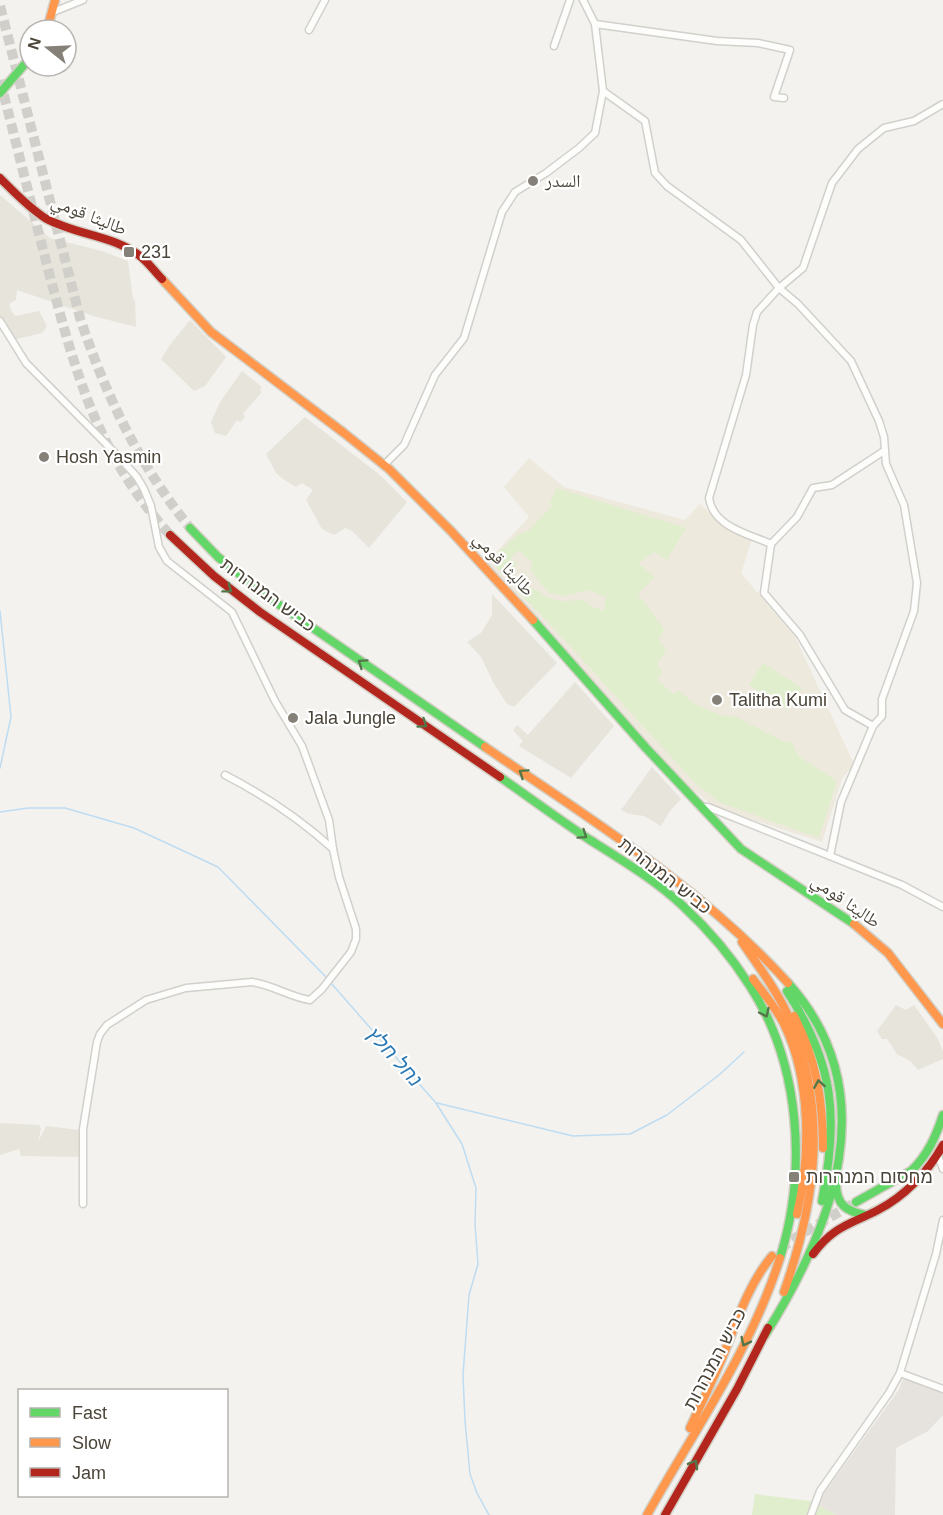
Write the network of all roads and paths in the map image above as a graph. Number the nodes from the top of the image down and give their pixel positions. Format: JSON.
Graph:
{"nodes":[{"id":1,"x":55,"y":0,"type":"edge"},
{"id":2,"x":83,"y":0,"type":"edge"},
{"id":3,"x":325,"y":0,"type":"edge"},
{"id":4,"x":570,"y":0,"type":"edge"},
{"id":5,"x":583,"y":0,"type":"edge"},
{"id":6,"x":53,"y":12,"type":"junction"},
{"id":7,"x":51,"y":18,"type":"edge"},
{"id":8,"x":595,"y":24,"type":"junction"},
{"id":9,"x":309,"y":30,"type":"dead end"},
{"id":10,"x":554,"y":46,"type":"dead end"},
{"id":11,"x":18,"y":72,"type":"edge"},
{"id":12,"x":603,"y":91,"type":"junction"},
{"id":13,"x":0,"y":93,"type":"edge"},
{"id":14,"x":784,"y":98,"type":"dead end"},
{"id":15,"x":943,"y":104,"type":"edge"},
{"id":16,"x":0,"y":178,"type":"edge"},
{"id":17,"x":779,"y":288,"type":"junction"},
{"id":18,"x":0,"y":321,"type":"edge"},
{"id":19,"x":884,"y":451,"type":"junction"},
{"id":20,"x":384,"y":465,"type":"junction"},
{"id":21,"x":190,"y":528,"type":"tunnel mouth"},
{"id":22,"x":170,"y":535,"type":"tunnel mouth"},
{"id":23,"x":771,"y":544,"type":"junction"},
{"id":24,"x":873,"y":726,"type":"junction"},
{"id":25,"x":225,"y":775,"type":"dead end"},
{"id":26,"x":699,"y":806,"type":"junction"},
{"id":27,"x":333,"y":849,"type":"junction"},
{"id":28,"x":830,"y":856,"type":"junction"},
{"id":29,"x":943,"y":907,"type":"edge"},
{"id":30,"x":708,"y":930,"type":"junction"},
{"id":31,"x":737,"y":933,"type":"junction"},
{"id":32,"x":943,"y":1024,"type":"edge"},
{"id":33,"x":813,"y":1058,"type":"junction"},
{"id":34,"x":788,"y":1073,"type":"junction"},
{"id":35,"x":943,"y":1116,"type":"edge"},
{"id":36,"x":943,"y":1145,"type":"edge"},
{"id":37,"x":938,"y":1156,"type":"junction"},
{"id":38,"x":943,"y":1169,"type":"edge"},
{"id":39,"x":836,"y":1179,"type":"junction"},
{"id":40,"x":856,"y":1202,"type":"tunnel mouth"},
{"id":41,"x":83,"y":1204,"type":"dead end"},
{"id":42,"x":865,"y":1215,"type":"junction"},
{"id":43,"x":943,"y":1220,"type":"edge"},
{"id":44,"x":772,"y":1256,"type":"tunnel mouth"},
{"id":45,"x":770,"y":1290,"type":"junction"},
{"id":46,"x":790,"y":1295,"type":"junction"},
{"id":47,"x":784,"y":1304,"type":"junction"},
{"id":48,"x":765,"y":1335,"type":"junction"},
{"id":49,"x":900,"y":1373,"type":"junction"},
{"id":50,"x":943,"y":1389,"type":"edge"},
{"id":51,"x":659,"y":1495,"type":"junction"},
{"id":52,"x":647,"y":1515,"type":"edge"},
{"id":53,"x":665,"y":1515,"type":"edge"},
{"id":54,"x":811,"y":1515,"type":"edge"}],
"edges":[{"from":1,"to":6,"type":"main road"},
{"from":2,"to":6,"type":"street"},
{"from":3,"to":9,"type":"street"},
{"from":4,"to":10,"type":"street"},
{"from":5,"to":8,"type":"street"},
{"from":6,"to":7,"type":"main road"},
{"from":8,"to":12,"type":"street"},
{"from":8,"to":14,"type":"street"},
{"from":11,"to":13,"type":"main road"},
{"from":12,"to":17,"type":"street"},
{"from":12,"to":20,"type":"street"},
{"from":15,"to":17,"type":"street"},
{"from":16,"to":20,"type":"main road","name":"طاليثا قومي"},
{"from":17,"to":19,"type":"street"},
{"from":17,"to":23,"type":"street"},
{"from":18,"to":27,"type":"street"},
{"from":19,"to":23,"type":"street"},
{"from":19,"to":24,"type":"street"},
{"from":20,"to":26,"type":"main road","name":"طاليثا قومي"},
{"from":31,"to":21,"type":"main road","name":"כביש המנהרות","one_way":true},
{"from":22,"to":30,"type":"main road","name":"כביש המנהרות","one_way":true},
{"from":23,"to":24,"type":"street"},
{"from":24,"to":28,"type":"street"},
{"from":25,"to":27,"type":"street"},
{"from":26,"to":28,"type":"street"},
{"from":26,"to":32,"type":"main road","name":"طاليثا قومي"},
{"from":27,"to":41,"type":"street"},
{"from":28,"to":29,"type":"street"},
{"from":30,"to":33,"type":"main road"},
{"from":30,"to":34,"type":"main road","name":"כביש המנהרות","one_way":true},
{"from":31,"to":33,"type":"main road"},
{"from":31,"to":33,"type":"main road"},
{"from":33,"to":34,"type":"main road"},
{"from":33,"to":39,"type":"main road"},
{"from":33,"to":45,"type":"main road"},
{"from":33,"to":46,"type":"main road"},
{"from":47,"to":33,"type":"main road","one_way":true},
{"from":33,"to":48,"type":"main road"},
{"from":34,"to":45,"type":"main road","name":"כביש המנהרות"},
{"from":35,"to":40,"type":"main road"},
{"from":36,"to":37,"type":"main road"},
{"from":37,"to":38,"type":"street"},
{"from":37,"to":42,"type":"main road"},
{"from":39,"to":42,"type":"main road"},
{"from":39,"to":46,"type":"main road"},
{"from":42,"to":46,"type":"main road"},
{"from":43,"to":49,"type":"street"},
{"from":44,"to":51,"type":"main road"},
{"from":45,"to":51,"type":"main road","name":"כביש המנהרות","one_way":true},
{"from":46,"to":47,"type":"main road"},
{"from":47,"to":48,"type":"main road"},
{"from":53,"to":48,"type":"main road","name":"כביש המנהרות","one_way":true},
{"from":49,"to":50,"type":"street"},
{"from":49,"to":54,"type":"street"},
{"from":51,"to":52,"type":"main road","name":"כביש המנהרות"}]}
